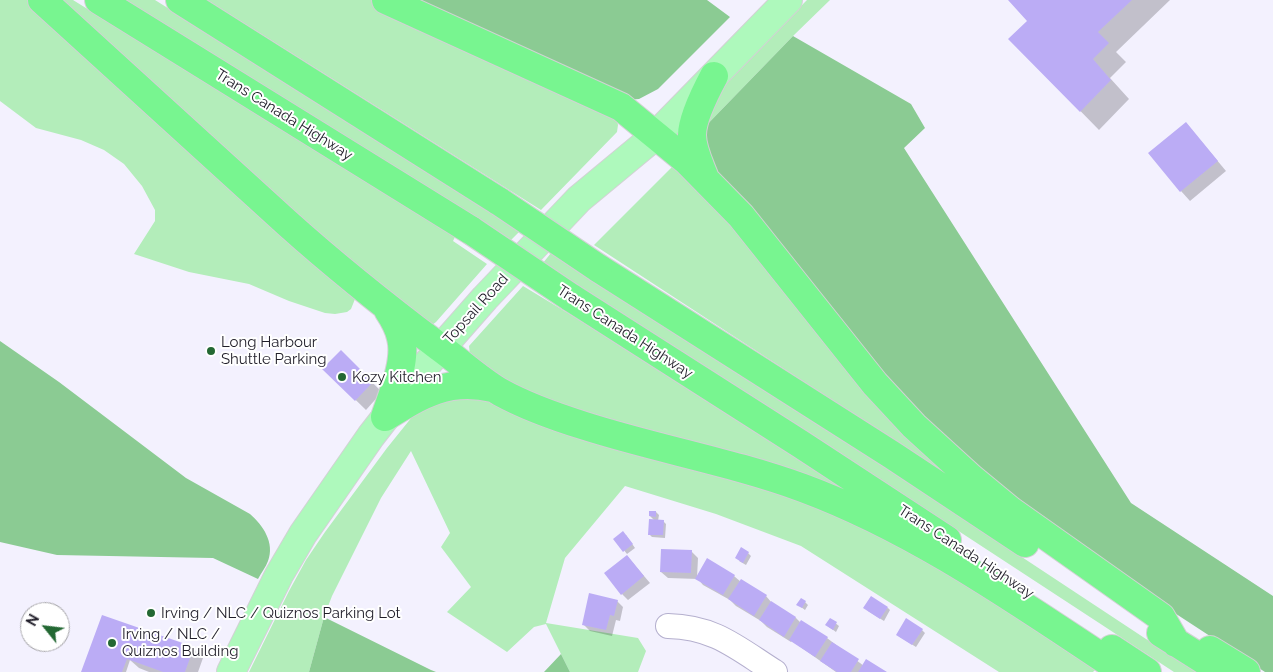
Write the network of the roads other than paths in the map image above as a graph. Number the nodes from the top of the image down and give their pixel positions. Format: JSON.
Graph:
{"nodes":[{"id":1,"x":42,"y":0,"type":"edge"},
{"id":2,"x":99,"y":0,"type":"edge"},
{"id":3,"x":180,"y":0,"type":"edge"},
{"id":4,"x":386,"y":0,"type":"edge"},
{"id":5,"x":788,"y":0,"type":"edge"},
{"id":6,"x":714,"y":76,"type":"junction"},
{"id":7,"x":655,"y":136,"type":"junction"},
{"id":8,"x":704,"y":176,"type":"junction"},
{"id":9,"x":388,"y":309,"type":"junction"},
{"id":10,"x":441,"y":348,"type":"junction"},
{"id":11,"x":493,"y":388,"type":"junction"},
{"id":12,"x":385,"y":417,"type":"junction"},
{"id":13,"x":668,"y":626,"type":"dead end"},
{"id":14,"x":1184,"y":648,"type":"junction"},
{"id":15,"x":231,"y":672,"type":"edge"},
{"id":16,"x":775,"y":672,"type":"edge"},
{"id":17,"x":1124,"y":672,"type":"edge"},
{"id":18,"x":1147,"y":672,"type":"edge"},
{"id":19,"x":1223,"y":672,"type":"edge"},
{"id":20,"x":1246,"y":672,"type":"edge"}],
"edges":[{"from":1,"to":9,"type":"highway"},
{"from":2,"to":18,"type":"highway","name":"Trans Canada Highway","bridge":true},
{"from":3,"to":14,"type":"highway","bridge":true},
{"from":4,"to":7,"type":"highway"},
{"from":5,"to":6,"type":"main road","name":"Topsail Road"},
{"from":6,"to":7,"type":"main road","name":"Topsail Road"},
{"from":6,"to":8,"type":"highway"},
{"from":7,"to":8,"type":"highway"},
{"from":7,"to":10,"type":"main road","name":"Topsail Road"},
{"from":8,"to":14,"type":"highway"},
{"from":9,"to":10,"type":"highway"},
{"from":9,"to":12,"type":"highway"},
{"from":10,"to":11,"type":"highway"},
{"from":10,"to":12,"type":"main road","name":"Topsail Road"},
{"from":11,"to":12,"type":"highway"},
{"from":11,"to":17,"type":"highway"},
{"from":12,"to":15,"type":"main road","name":"Topsail Road"},
{"from":13,"to":16,"type":"street"},
{"from":14,"to":19,"type":"highway"},
{"from":14,"to":20,"type":"highway"}]}
